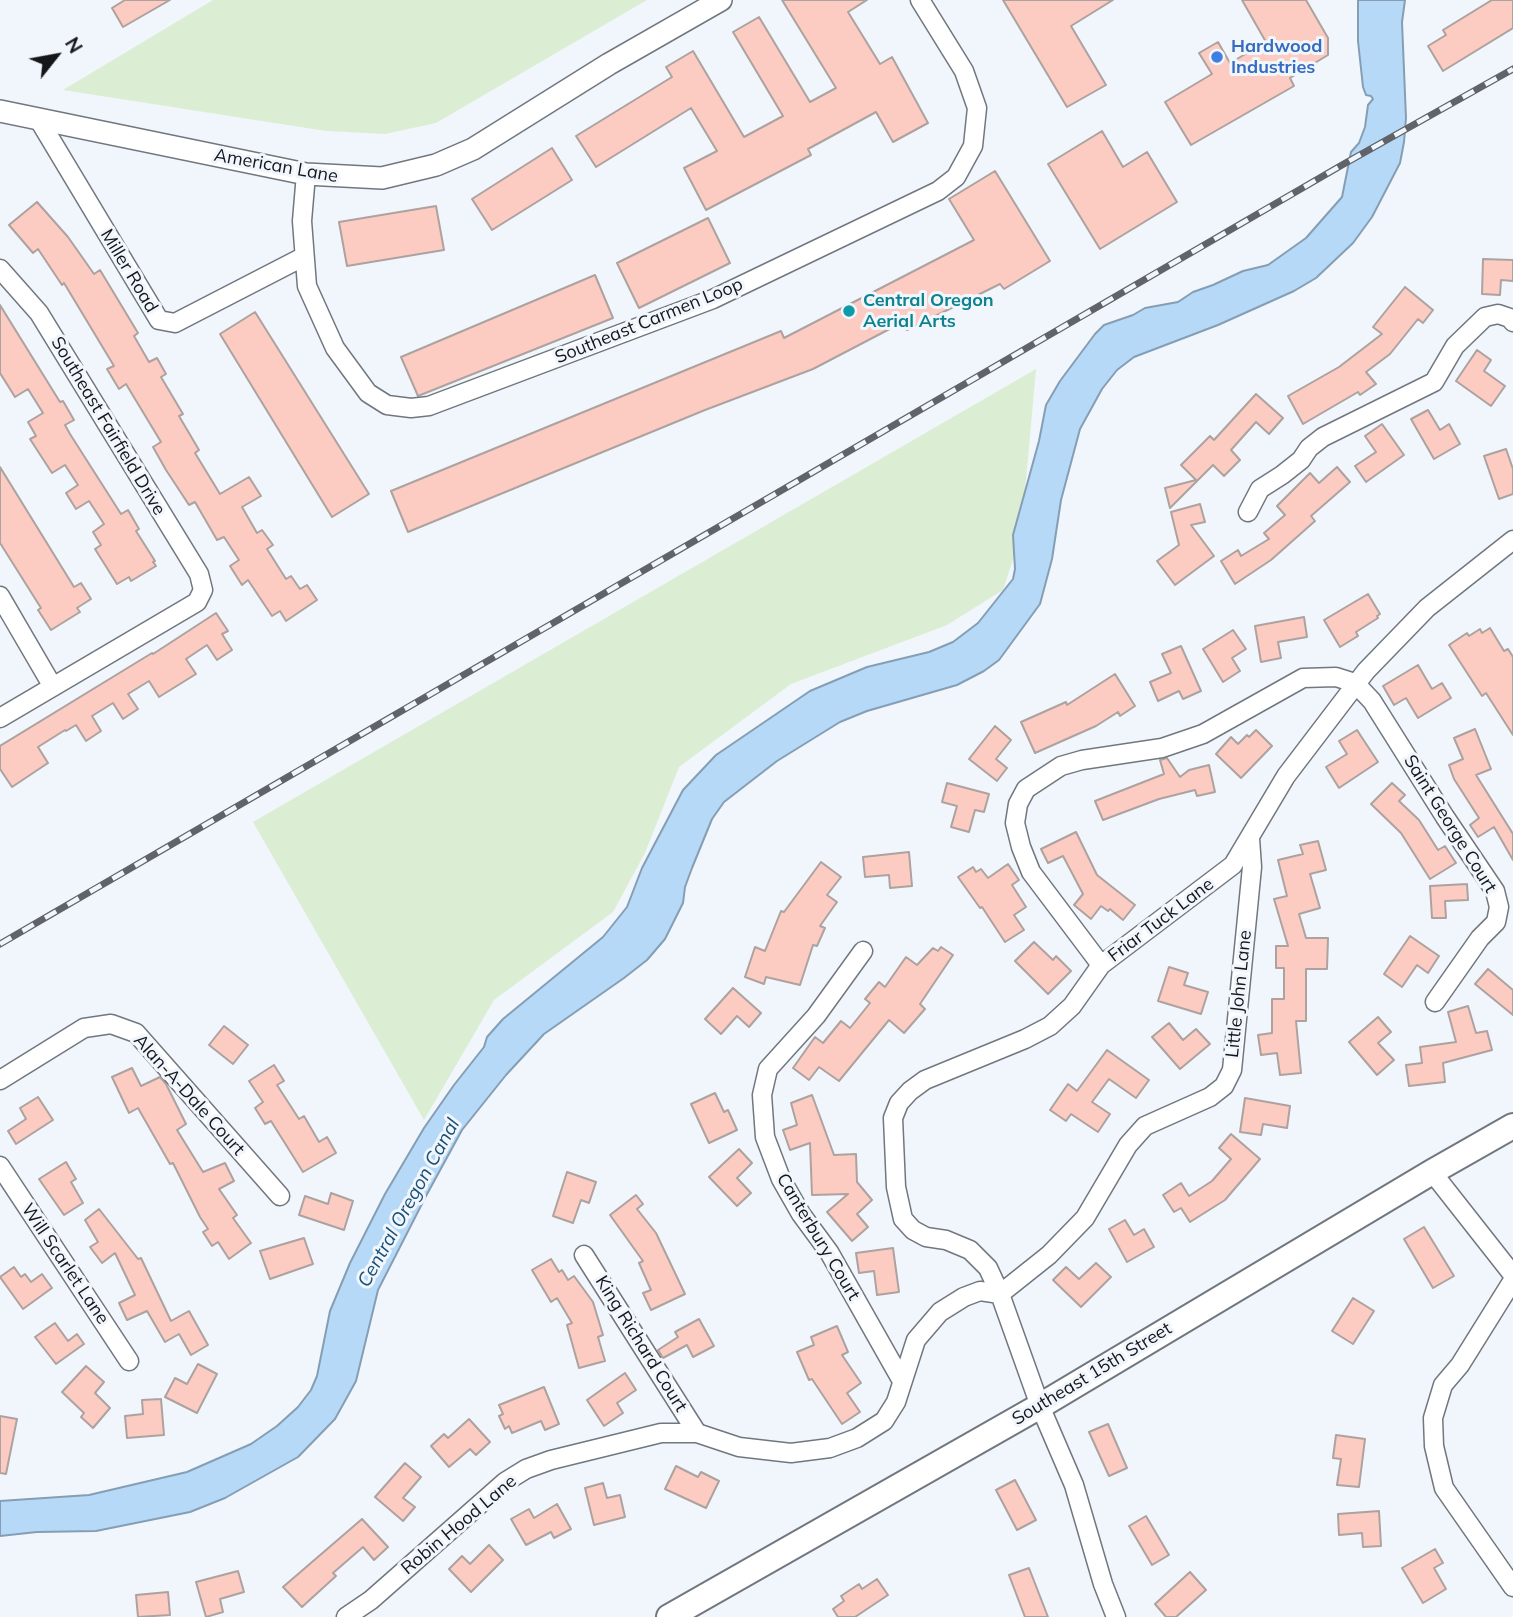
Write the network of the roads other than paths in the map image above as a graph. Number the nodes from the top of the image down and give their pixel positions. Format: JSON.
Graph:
{"nodes":[{"id":1,"x":721,"y":0,"type":"edge"},
{"id":2,"x":920,"y":0,"type":"edge"},
{"id":3,"x":693,"y":7,"type":"edge"},
{"id":4,"x":0,"y":111,"type":"edge"},
{"id":5,"x":39,"y":120,"type":"junction"},
{"id":6,"x":306,"y":174,"type":"junction"},
{"id":7,"x":303,"y":257,"type":"junction"},
{"id":8,"x":0,"y":269,"type":"edge"},
{"id":9,"x":1513,"y":322,"type":"edge"},
{"id":10,"x":1248,"y":512,"type":"dead end"},
{"id":11,"x":1513,"y":540,"type":"edge"},
{"id":12,"x":0,"y":596,"type":"edge"},
{"id":13,"x":1355,"y":683,"type":"junction"},
{"id":14,"x":53,"y":687,"type":"junction"},
{"id":15,"x":0,"y":718,"type":"edge"},
{"id":16,"x":1250,"y":839,"type":"junction"},
{"id":17,"x":863,"y":951,"type":"dead end"},
{"id":18,"x":1101,"y":965,"type":"junction"},
{"id":19,"x":1435,"y":1002,"type":"dead end"},
{"id":20,"x":0,"y":1080,"type":"edge"},
{"id":21,"x":1513,"y":1126,"type":"edge"},
{"id":22,"x":0,"y":1166,"type":"edge"},
{"id":23,"x":1432,"y":1172,"type":"junction"},
{"id":24,"x":280,"y":1196,"type":"dead end"},
{"id":25,"x":584,"y":1255,"type":"dead end"},
{"id":26,"x":1513,"y":1278,"type":"edge"},
{"id":27,"x":1000,"y":1294,"type":"junction"},
{"id":28,"x":130,"y":1361,"type":"dead end"},
{"id":29,"x":902,"y":1381,"type":"junction"},
{"id":30,"x":1040,"y":1406,"type":"junction"},
{"id":31,"x":697,"y":1433,"type":"junction"},
{"id":32,"x":1513,"y":1587,"type":"edge"},
{"id":33,"x":346,"y":1617,"type":"edge"},
{"id":34,"x":669,"y":1617,"type":"edge"},
{"id":35,"x":1116,"y":1617,"type":"edge"}],
"edges":[{"from":1,"to":3,"type":"street","name":"American Lane"},
{"from":2,"to":7,"type":"street","name":"Southeast Carmen Loop"},
{"from":3,"to":6,"type":"street","name":"American Lane"},
{"from":4,"to":5,"type":"street","name":"American Lane"},
{"from":5,"to":6,"type":"street","name":"American Lane"},
{"from":5,"to":7,"type":"street","name":"Miller Road"},
{"from":6,"to":7,"type":"street","name":"Southeast Carmen Loop"},
{"from":8,"to":14,"type":"street","name":"Southeast Fairfield Drive"},
{"from":9,"to":10,"type":"street"},
{"from":11,"to":13,"type":"street","name":"Friar Tuck Lane"},
{"from":12,"to":14,"type":"street"},
{"from":13,"to":16,"type":"street","name":"Friar Tuck Lane"},
{"from":13,"to":18,"type":"street"},
{"from":13,"to":19,"type":"street","name":"Saint George Court"},
{"from":14,"to":15,"type":"street"},
{"from":16,"to":18,"type":"street","name":"Friar Tuck Lane"},
{"from":16,"to":27,"type":"street","name":"Little John Lane"},
{"from":17,"to":29,"type":"street","name":"Canterbury Court"},
{"from":18,"to":27,"type":"street","name":"Friar Tuck Lane"},
{"from":20,"to":24,"type":"street","name":"Alan-A-Dale Court"},
{"from":21,"to":23,"type":"main road","name":"Southeast 15th Street"},
{"from":22,"to":28,"type":"street","name":"Will Scarlet Lane"},
{"from":23,"to":26,"type":"street"},
{"from":23,"to":30,"type":"main road","name":"Southeast 15th Street"},
{"from":25,"to":31,"type":"street","name":"King Richard Court"},
{"from":26,"to":32,"type":"street"},
{"from":27,"to":29,"type":"street","name":"Robin Hood Lane"},
{"from":27,"to":30,"type":"street","name":"Friar Tuck Lane"},
{"from":29,"to":31,"type":"street","name":"Robin Hood Lane"},
{"from":30,"to":34,"type":"main road","name":"Southeast 15th Street"},
{"from":30,"to":35,"type":"street","name":"Friar Tuck Lane"},
{"from":31,"to":33,"type":"street","name":"Robin Hood Lane"}]}
